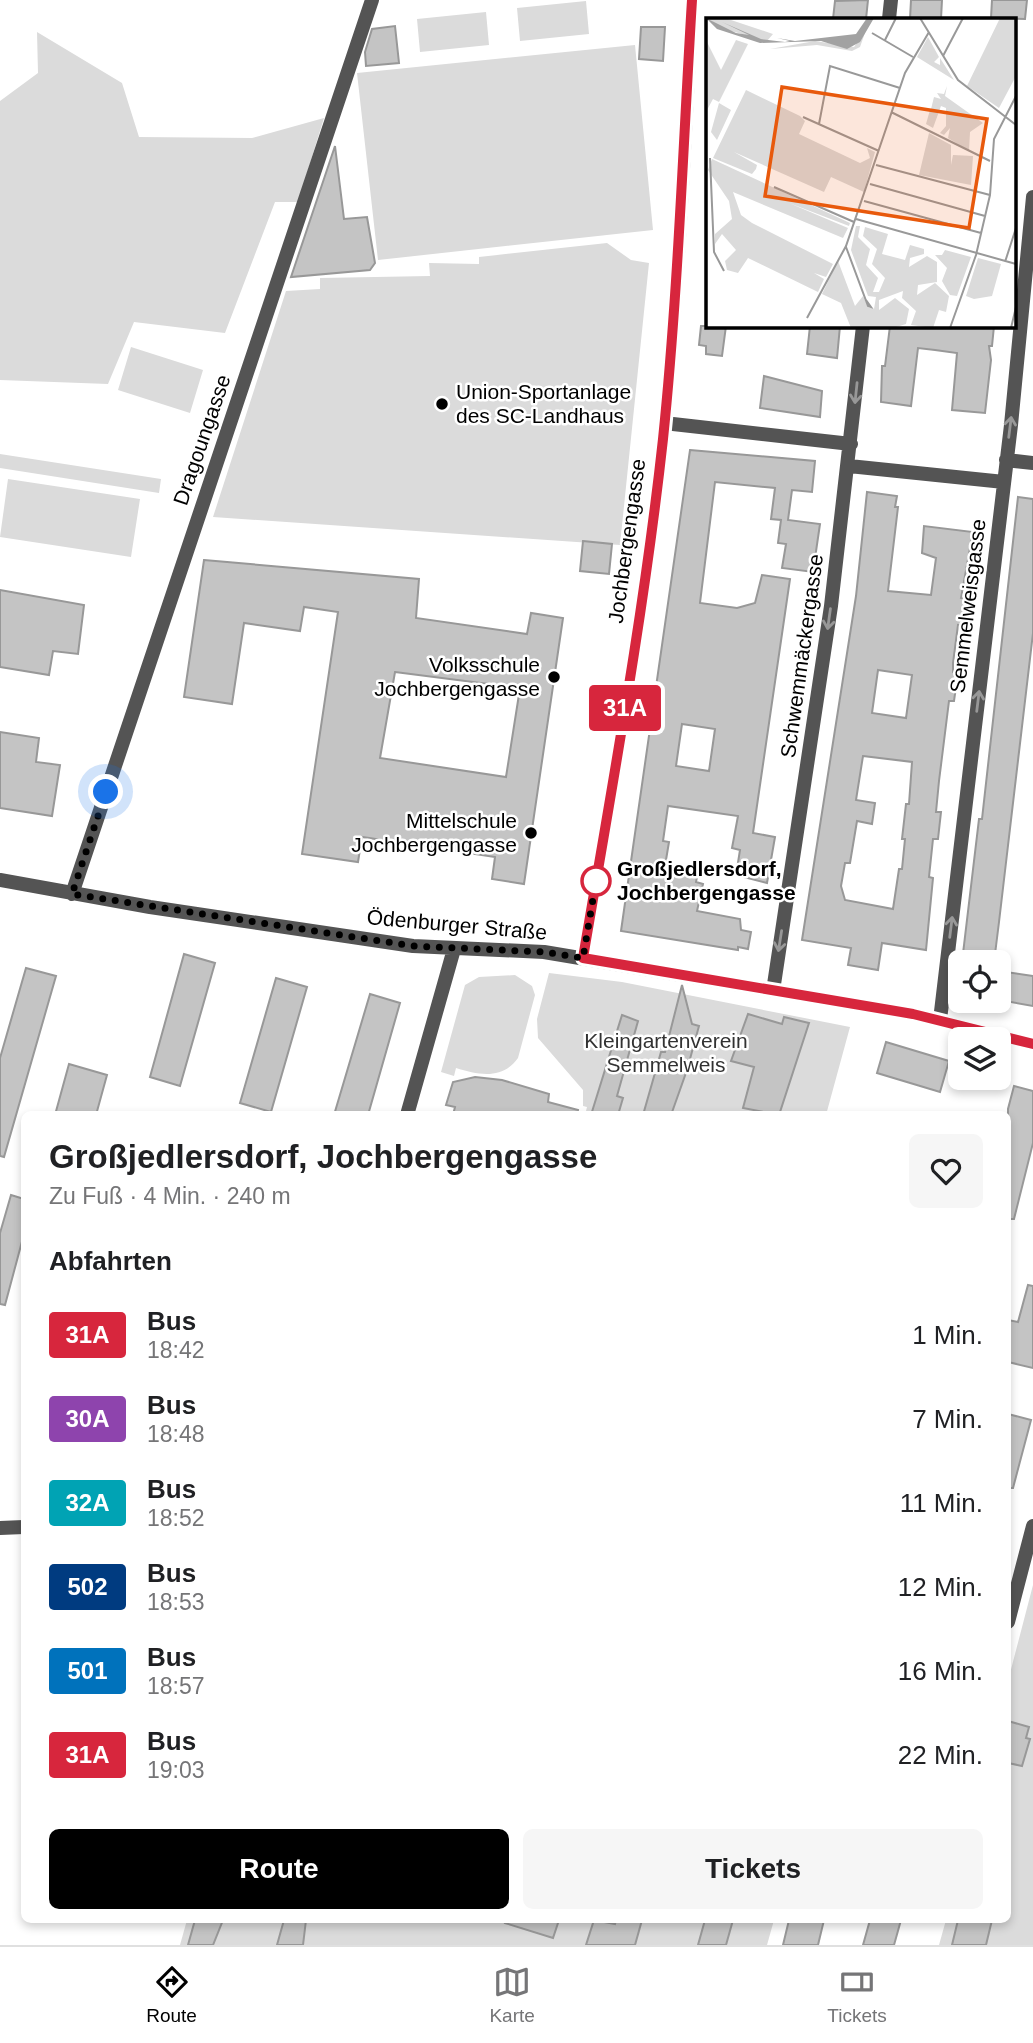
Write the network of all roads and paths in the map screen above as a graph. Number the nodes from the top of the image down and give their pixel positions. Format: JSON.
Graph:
{"nodes":[{"id":1,"x":372,"y":0,"type":"edge"},
{"id":2,"x":692,"y":0,"type":"edge"},
{"id":3,"x":891,"y":0,"type":"edge"},
{"id":4,"x":889,"y":18,"type":"edge"},
{"id":5,"x":1033,"y":197,"type":"edge"},
{"id":6,"x":863,"y":327,"type":"edge"},
{"id":7,"x":664,"y":423,"type":"junction"},
{"id":8,"x":851,"y":444,"type":"junction"},
{"id":9,"x":1006,"y":460,"type":"junction"},
{"id":10,"x":1033,"y":463,"type":"edge"},
{"id":11,"x":849,"y":466,"type":"junction"},
{"id":12,"x":1004,"y":482,"type":"junction"},
{"id":13,"x":0,"y":880,"type":"edge"},
{"id":14,"x":72,"y":894,"type":"junction"},
{"id":15,"x":454,"y":949,"type":"junction"},
{"id":16,"x":583,"y":958,"type":"junction"},
{"id":17,"x":773,"y":990,"type":"junction"},
{"id":18,"x":940,"y":1020,"type":"junction"},
{"id":19,"x":1033,"y":1044,"type":"edge"},
{"id":20,"x":408,"y":1111,"type":"edge"},
{"id":21,"x":1033,"y":1526,"type":"edge"},
{"id":22,"x":21,"y":1527,"type":"edge"},
{"id":23,"x":0,"y":1528,"type":"edge"},
{"id":24,"x":1011,"y":1610,"type":"edge"}],
"edges":[{"from":1,"to":14,"type":"street","name":"Dragoungasse"},
{"from":2,"to":7,"type":"street","name":"Jochbergengasse"},
{"from":3,"to":4,"type":"street"},
{"from":9,"to":5,"type":"street","name":"Semmelweisgasse","one_way":true},
{"from":6,"to":8,"type":"street","name":"Schwemmäckergasse","one_way":true},
{"from":7,"to":8,"type":"street"},
{"from":7,"to":16,"type":"street","name":"Jochbergengasse"},
{"from":8,"to":11,"type":"street","name":"Schwemmäckergasse"},
{"from":9,"to":10,"type":"street"},
{"from":9,"to":12,"type":"street","name":"Semmelweisgasse"},
{"from":11,"to":12,"type":"street"},
{"from":11,"to":17,"type":"street","name":"Schwemmäckergasse","one_way":true},
{"from":18,"to":12,"type":"street","name":"Semmelweisgasse","one_way":true},
{"from":13,"to":14,"type":"street","name":"Ödenburger Straße"},
{"from":14,"to":15,"type":"street","name":"Ödenburger Straße"},
{"from":15,"to":16,"type":"street","name":"Ödenburger Straße"},
{"from":15,"to":20,"type":"street"},
{"from":16,"to":17,"type":"street","name":"Ödenburger Straße"},
{"from":17,"to":18,"type":"street","name":"Ödenburger Straße"},
{"from":18,"to":19,"type":"street","name":"Ödenburger Straße"},
{"from":21,"to":24,"type":"street"},
{"from":22,"to":23,"type":"street"}]}
